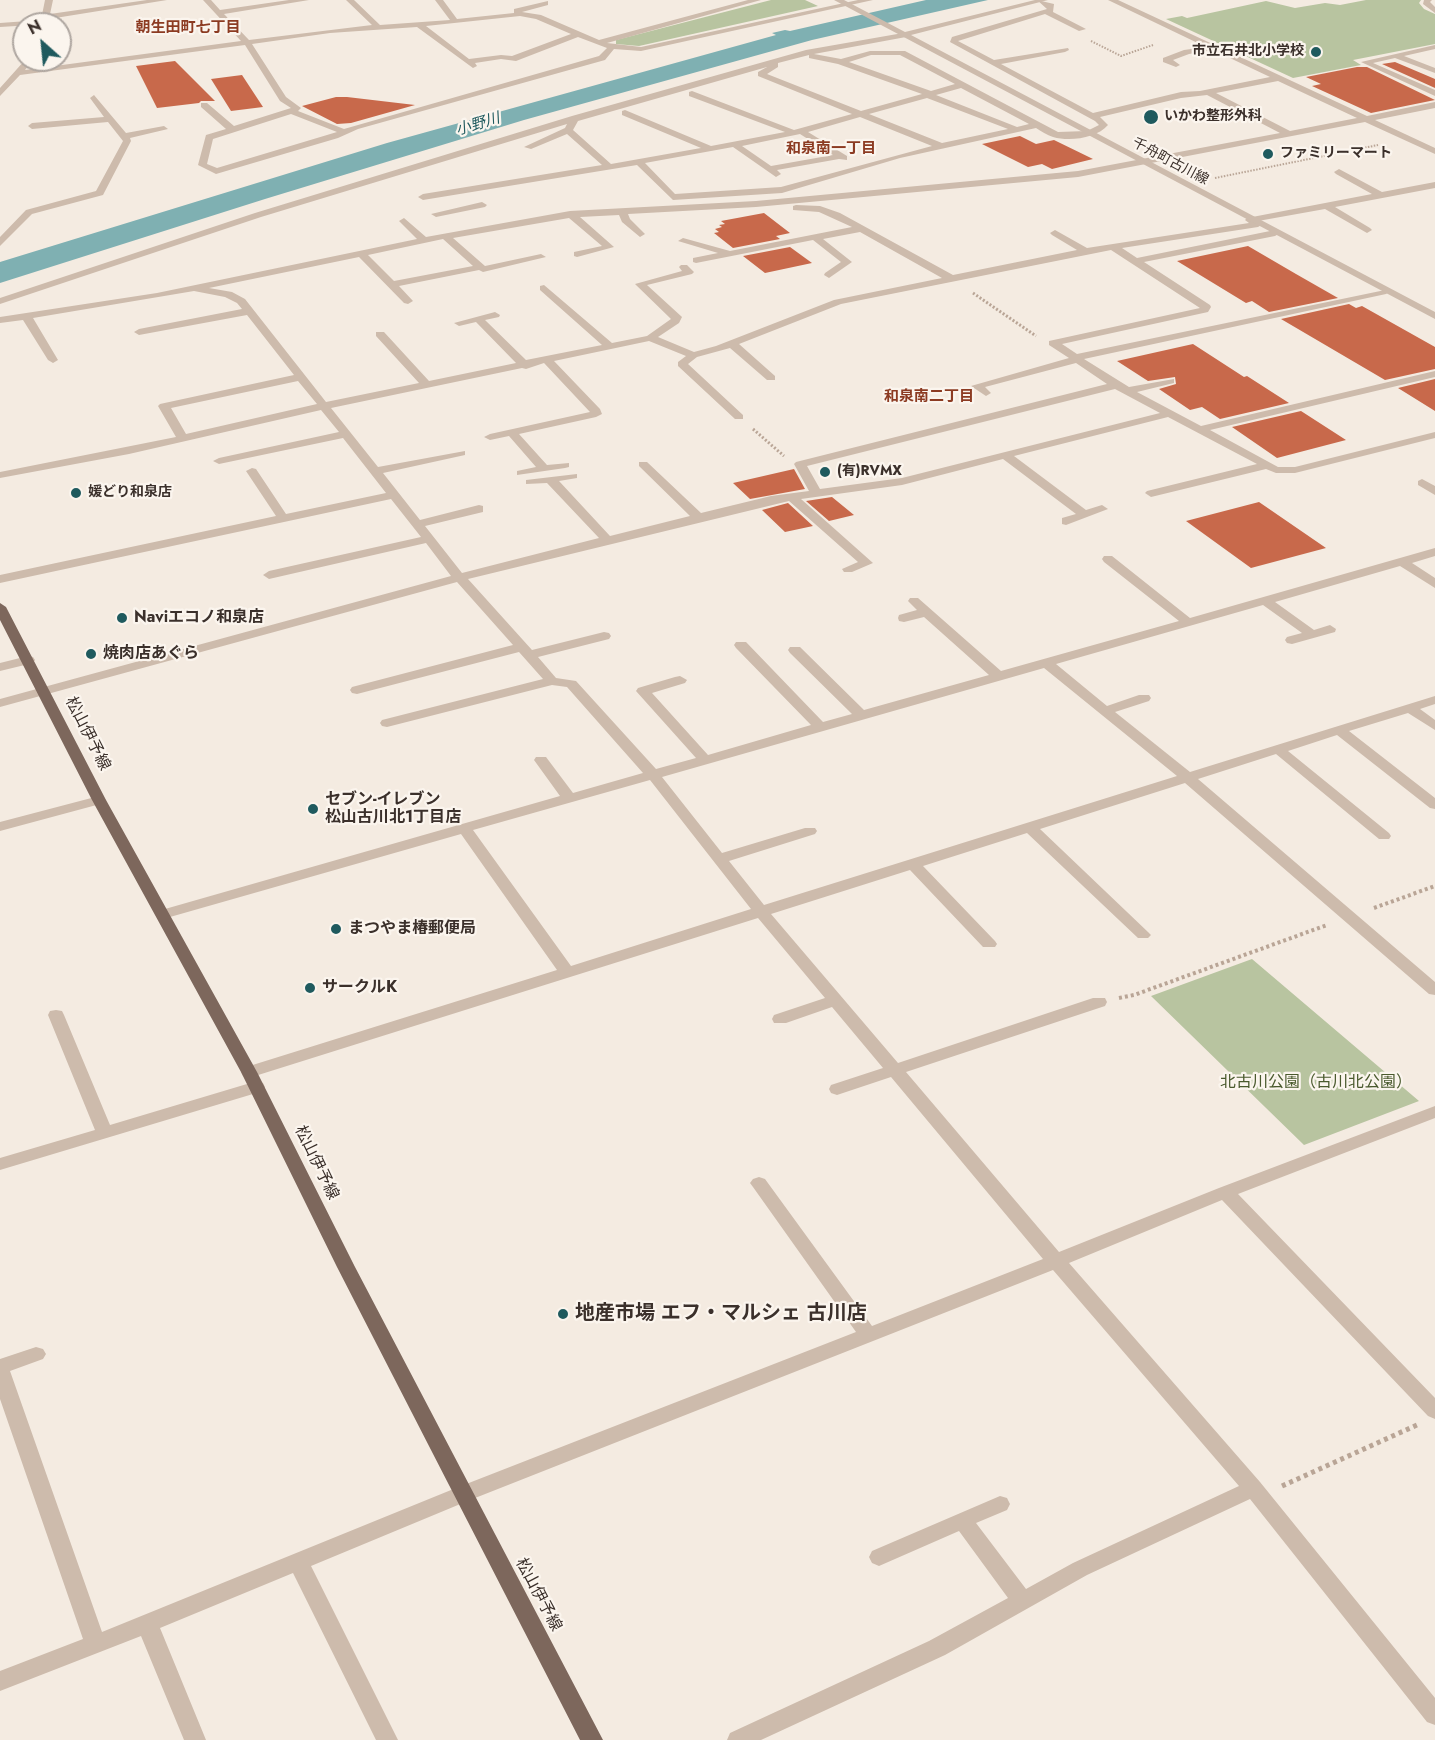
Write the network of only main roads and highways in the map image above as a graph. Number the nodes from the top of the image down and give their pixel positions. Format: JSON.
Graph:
{"nodes":[{"id":1,"x":0,"y":608,"type":"edge"},
{"id":2,"x":592,"y":1740,"type":"edge"}],
"edges":[{"from":1,"to":2,"type":"main road","name":"松山伊予線"}]}
